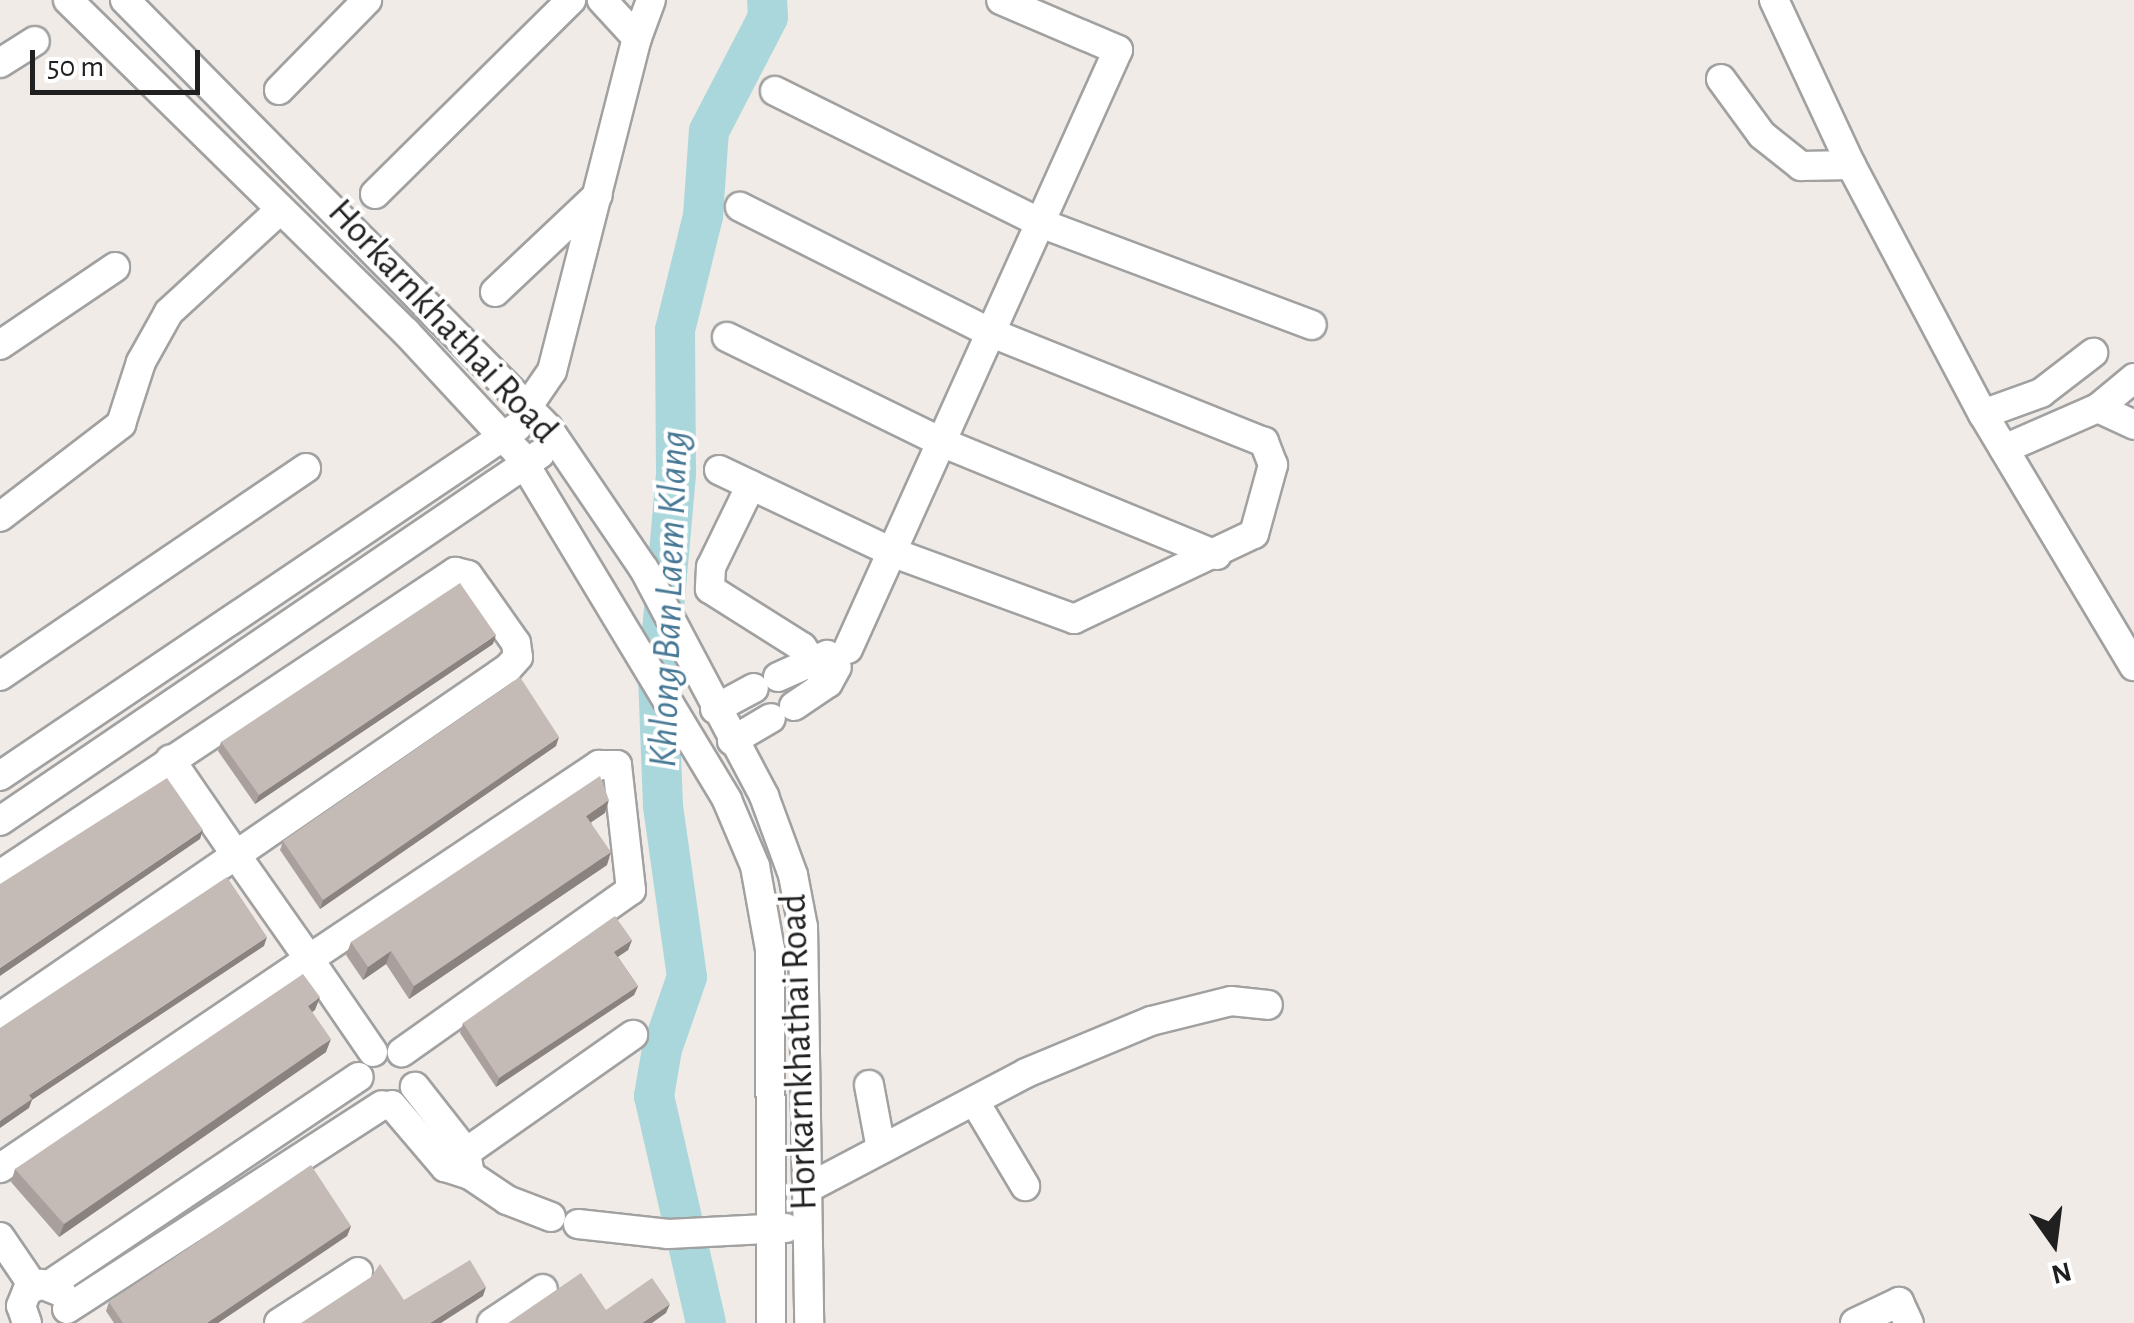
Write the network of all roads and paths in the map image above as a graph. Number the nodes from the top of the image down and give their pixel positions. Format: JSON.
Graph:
{"nodes":[{"id":1,"x":367,"y":0,"type":"edge"},
{"id":2,"x":571,"y":0,"type":"edge"},
{"id":3,"x":602,"y":0,"type":"edge"},
{"id":4,"x":651,"y":0,"type":"edge"},
{"id":5,"x":1001,"y":0,"type":"edge"},
{"id":6,"x":1774,"y":0,"type":"edge"},
{"id":7,"x":132,"y":2,"type":"edge"},
{"id":8,"x":77,"y":3,"type":"edge"},
{"id":9,"x":105,"y":36,"type":"junction"},
{"id":10,"x":637,"y":38,"type":"junction"},
{"id":11,"x":35,"y":41,"type":"dead end"},
{"id":12,"x":0,"y":63,"type":"edge"},
{"id":13,"x":1721,"y":79,"type":"dead end"},
{"id":14,"x":279,"y":90,"type":"dead end"},
{"id":15,"x":775,"y":92,"type":"dead end"},
{"id":16,"x":1851,"y":164,"type":"junction"},
{"id":17,"x":376,"y":194,"type":"dead end"},
{"id":18,"x":598,"y":195,"type":"junction"},
{"id":19,"x":740,"y":207,"type":"dead end"},
{"id":20,"x":280,"y":210,"type":"junction"},
{"id":21,"x":1044,"y":224,"type":"junction"},
{"id":22,"x":115,"y":267,"type":"dead end"},
{"id":23,"x":495,"y":292,"type":"dead end"},
{"id":24,"x":1312,"y":325,"type":"dead end"},
{"id":25,"x":991,"y":334,"type":"junction"},
{"id":26,"x":727,"y":337,"type":"dead end"},
{"id":27,"x":0,"y":344,"type":"edge"},
{"id":28,"x":2093,"y":353,"type":"dead end"},
{"id":29,"x":2134,"y":378,"type":"edge"},
{"id":30,"x":2098,"y":408,"type":"junction"},
{"id":31,"x":532,"y":410,"type":"junction"},
{"id":32,"x":1983,"y":414,"type":"junction"},
{"id":33,"x":2134,"y":425,"type":"edge"},
{"id":34,"x":504,"y":438,"type":"junction"},
{"id":35,"x":557,"y":442,"type":"junction"},
{"id":36,"x":941,"y":442,"type":"junction"},
{"id":37,"x":2004,"y":449,"type":"junction"},
{"id":38,"x":526,"y":464,"type":"junction"},
{"id":39,"x":306,"y":468,"type":"dead end"},
{"id":40,"x":719,"y":470,"type":"dead end"},
{"id":41,"x":751,"y":485,"type":"junction"},
{"id":42,"x":420,"y":494,"type":"junction"},
{"id":43,"x":0,"y":517,"type":"edge"},
{"id":44,"x":444,"y":520,"type":"junction"},
{"id":45,"x":894,"y":552,"type":"junction"},
{"id":46,"x":1216,"y":555,"type":"junction"},
{"id":47,"x":647,"y":660,"type":"junction"},
{"id":48,"x":692,"y":661,"type":"junction"},
{"id":49,"x":2134,"y":666,"type":"edge"},
{"id":50,"x":821,"y":671,"type":"junction"},
{"id":51,"x":0,"y":676,"type":"edge"},
{"id":52,"x":715,"y":708,"type":"junction"},
{"id":53,"x":732,"y":741,"type":"junction"},
{"id":54,"x":170,"y":758,"type":"junction"},
{"id":55,"x":0,"y":776,"type":"edge"},
{"id":56,"x":0,"y":821,"type":"edge"},
{"id":57,"x":236,"y":856,"type":"junction"},
{"id":58,"x":0,"y":875,"type":"edge"},
{"id":59,"x":309,"y":959,"type":"junction"},
{"id":60,"x":1268,"y":1005,"type":"dead end"},
{"id":61,"x":0,"y":1017,"type":"edge"},
{"id":62,"x":633,"y":1035,"type":"dead end"},
{"id":63,"x":373,"y":1052,"type":"junction"},
{"id":64,"x":402,"y":1052,"type":"junction"},
{"id":65,"x":359,"y":1077,"type":"junction"},
{"id":66,"x":869,"y":1085,"type":"dead end"},
{"id":67,"x":415,"y":1087,"type":"junction"},
{"id":68,"x":975,"y":1102,"type":"junction"},
{"id":69,"x":387,"y":1105,"type":"junction"},
{"id":70,"x":881,"y":1149,"type":"junction"},
{"id":71,"x":460,"y":1165,"type":"junction"},
{"id":72,"x":0,"y":1168,"type":"edge"},
{"id":73,"x":1025,"y":1186,"type":"dead end"},
{"id":74,"x":808,"y":1188,"type":"junction"},
{"id":75,"x":550,"y":1216,"type":"dead end"},
{"id":76,"x":578,"y":1224,"type":"dead end"},
{"id":77,"x":807,"y":1227,"type":"junction"},
{"id":78,"x":771,"y":1229,"type":"junction"},
{"id":79,"x":0,"y":1237,"type":"edge"},
{"id":80,"x":358,"y":1272,"type":"dead end"},
{"id":81,"x":543,"y":1289,"type":"dead end"},
{"id":82,"x":27,"y":1301,"type":"edge"},
{"id":83,"x":64,"y":1316,"type":"edge"},
{"id":84,"x":279,"y":1323,"type":"edge"},
{"id":85,"x":492,"y":1323,"type":"edge"},
{"id":86,"x":771,"y":1323,"type":"edge"},
{"id":87,"x":809,"y":1323,"type":"edge"},
{"id":88,"x":1855,"y":1323,"type":"edge"},
{"id":89,"x":1909,"y":1323,"type":"edge"}],
"edges":[{"from":1,"to":14,"type":"street"},
{"from":2,"to":17,"type":"street"},
{"from":3,"to":10,"type":"street"},
{"from":4,"to":10,"type":"street"},
{"from":5,"to":21,"type":"street"},
{"from":6,"to":16,"type":"street"},
{"from":7,"to":9,"type":"street"},
{"from":7,"to":31,"type":"street","name":"Horkarnkhathai Road"},
{"from":8,"to":9,"type":"street","name":"Horkarnkhathai Road"},
{"from":9,"to":20,"type":"street","name":"Horkarnkhathai Road"},
{"from":10,"to":18,"type":"street"},
{"from":11,"to":12,"type":"street"},
{"from":13,"to":16,"type":"street"},
{"from":15,"to":21,"type":"street"},
{"from":16,"to":32,"type":"street"},
{"from":18,"to":23,"type":"street"},
{"from":18,"to":31,"type":"street"},
{"from":19,"to":25,"type":"street"},
{"from":20,"to":34,"type":"street","name":"Horkarnkhathai Road"},
{"from":20,"to":43,"type":"street"},
{"from":21,"to":24,"type":"street"},
{"from":21,"to":25,"type":"street"},
{"from":22,"to":27,"type":"street"},
{"from":25,"to":36,"type":"street"},
{"from":25,"to":46,"type":"street"},
{"from":26,"to":36,"type":"street"},
{"from":28,"to":32,"type":"street"},
{"from":29,"to":30,"type":"street"},
{"from":30,"to":33,"type":"street"},
{"from":30,"to":37,"type":"street"},
{"from":31,"to":34,"type":"street"},
{"from":31,"to":35,"type":"street","name":"Horkarnkhathai Road"},
{"from":32,"to":37,"type":"street"},
{"from":34,"to":38,"type":"street","name":"Horkarnkhathai Road"},
{"from":34,"to":42,"type":"street"},
{"from":35,"to":38,"type":"street"},
{"from":35,"to":48,"type":"street","name":"Horkarnkhathai Road"},
{"from":36,"to":45,"type":"street"},
{"from":36,"to":46,"type":"street"},
{"from":37,"to":49,"type":"street"},
{"from":38,"to":44,"type":"street"},
{"from":38,"to":47,"type":"street","name":"Horkarnkhathai Road"},
{"from":39,"to":51,"type":"street"},
{"from":40,"to":41,"type":"street"},
{"from":41,"to":45,"type":"street"},
{"from":41,"to":50,"type":"street"},
{"from":42,"to":44,"type":"street"},
{"from":42,"to":55,"type":"street"},
{"from":44,"to":56,"type":"street"},
{"from":45,"to":46,"type":"street"},
{"from":45,"to":50,"type":"street"},
{"from":47,"to":48,"type":"street"},
{"from":47,"to":78,"type":"street","name":"Horkarnkhathai Road"},
{"from":48,"to":52,"type":"street","name":"Horkarnkhathai Road"},
{"from":50,"to":52,"type":"street"},
{"from":50,"to":53,"type":"street"},
{"from":52,"to":53,"type":"street","name":"Horkarnkhathai Road"},
{"from":53,"to":74,"type":"street","name":"Horkarnkhathai Road"},
{"from":54,"to":57,"type":"street"},
{"from":54,"to":57,"type":"street"},
{"from":54,"to":58,"type":"street"},
{"from":57,"to":59,"type":"street"},
{"from":57,"to":61,"type":"street"},
{"from":59,"to":63,"type":"street"},
{"from":59,"to":64,"type":"street"},
{"from":59,"to":72,"type":"street"},
{"from":60,"to":68,"type":"street"},
{"from":62,"to":71,"type":"street"},
{"from":63,"to":64,"type":"street"},
{"from":63,"to":65,"type":"street"},
{"from":64,"to":67,"type":"street"},
{"from":65,"to":69,"type":"street"},
{"from":65,"to":82,"type":"street"},
{"from":66,"to":70,"type":"street"},
{"from":67,"to":69,"type":"street"},
{"from":67,"to":71,"type":"street"},
{"from":68,"to":70,"type":"street"},
{"from":68,"to":73,"type":"street"},
{"from":69,"to":71,"type":"street"},
{"from":69,"to":83,"type":"street"},
{"from":70,"to":74,"type":"street"},
{"from":71,"to":75,"type":"street"},
{"from":74,"to":77,"type":"street","name":"Horkarnkhathai Road"},
{"from":76,"to":78,"type":"street"},
{"from":77,"to":78,"type":"street"},
{"from":77,"to":87,"type":"street","name":"Horkarnkhathai Road"},
{"from":78,"to":86,"type":"street","name":"Horkarnkhathai Road"},
{"from":79,"to":82,"type":"street"},
{"from":80,"to":84,"type":"street"},
{"from":81,"to":85,"type":"street"},
{"from":82,"to":83,"type":"street"},
{"from":88,"to":89,"type":"street"}]}
